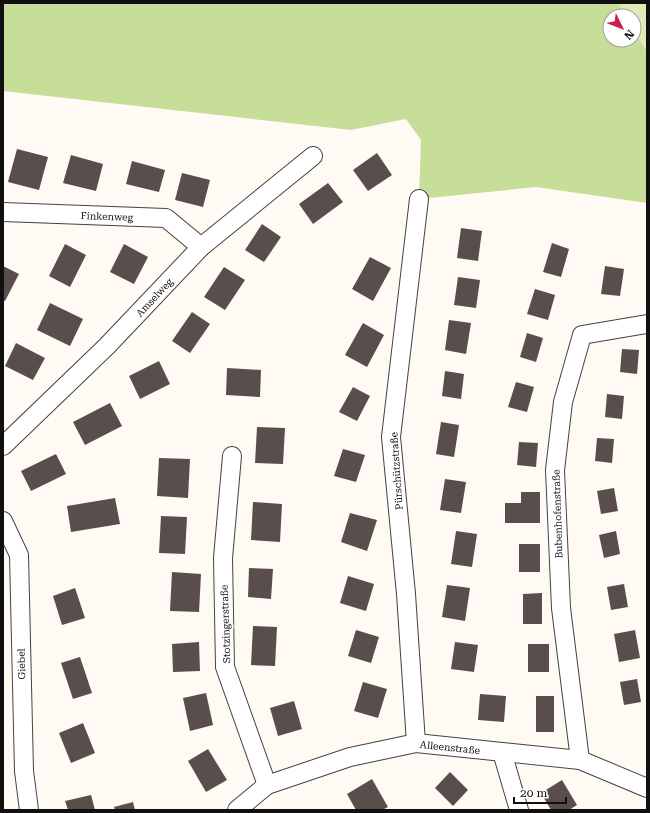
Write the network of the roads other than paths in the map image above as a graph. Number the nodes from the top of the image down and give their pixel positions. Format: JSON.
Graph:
{"nodes":[{"id":1,"x":313,"y":156,"type":"dead end"},
{"id":2,"x":419,"y":199,"type":"dead end"},
{"id":3,"x":3,"y":212,"type":"edge"},
{"id":4,"x":201,"y":247,"type":"junction"},
{"id":5,"x":647,"y":324,"type":"edge"},
{"id":6,"x":3,"y":446,"type":"edge"},
{"id":7,"x":232,"y":456,"type":"dead end"},
{"id":8,"x":3,"y":521,"type":"edge"},
{"id":9,"x":416,"y":743,"type":"junction"},
{"id":10,"x":502,"y":752,"type":"junction"},
{"id":11,"x":580,"y":760,"type":"junction"},
{"id":12,"x":267,"y":785,"type":"junction"},
{"id":13,"x":647,"y":788,"type":"edge"},
{"id":14,"x":29,"y":810,"type":"edge"},
{"id":15,"x":237,"y":810,"type":"edge"},
{"id":16,"x":519,"y":810,"type":"edge"}],
"edges":[{"from":1,"to":4,"type":"street","name":"Amselweg"},
{"from":2,"to":9,"type":"street","name":"Pürschützstraße"},
{"from":3,"to":4,"type":"street","name":"Finkenweg"},
{"from":4,"to":6,"type":"street","name":"Amselweg"},
{"from":5,"to":11,"type":"street","name":"Bubenhofenstraße"},
{"from":7,"to":12,"type":"street","name":"Stotzingerstraße"},
{"from":8,"to":14,"type":"street","name":"Giebel"},
{"from":9,"to":10,"type":"street","name":"Alleenstraße"},
{"from":9,"to":12,"type":"street","name":"Alleenstraße"},
{"from":10,"to":11,"type":"street","name":"Alleenstraße"},
{"from":10,"to":16,"type":"street"},
{"from":11,"to":13,"type":"street","name":"Alleenstraße"},
{"from":12,"to":15,"type":"street","name":"Alleenstraße"}]}
